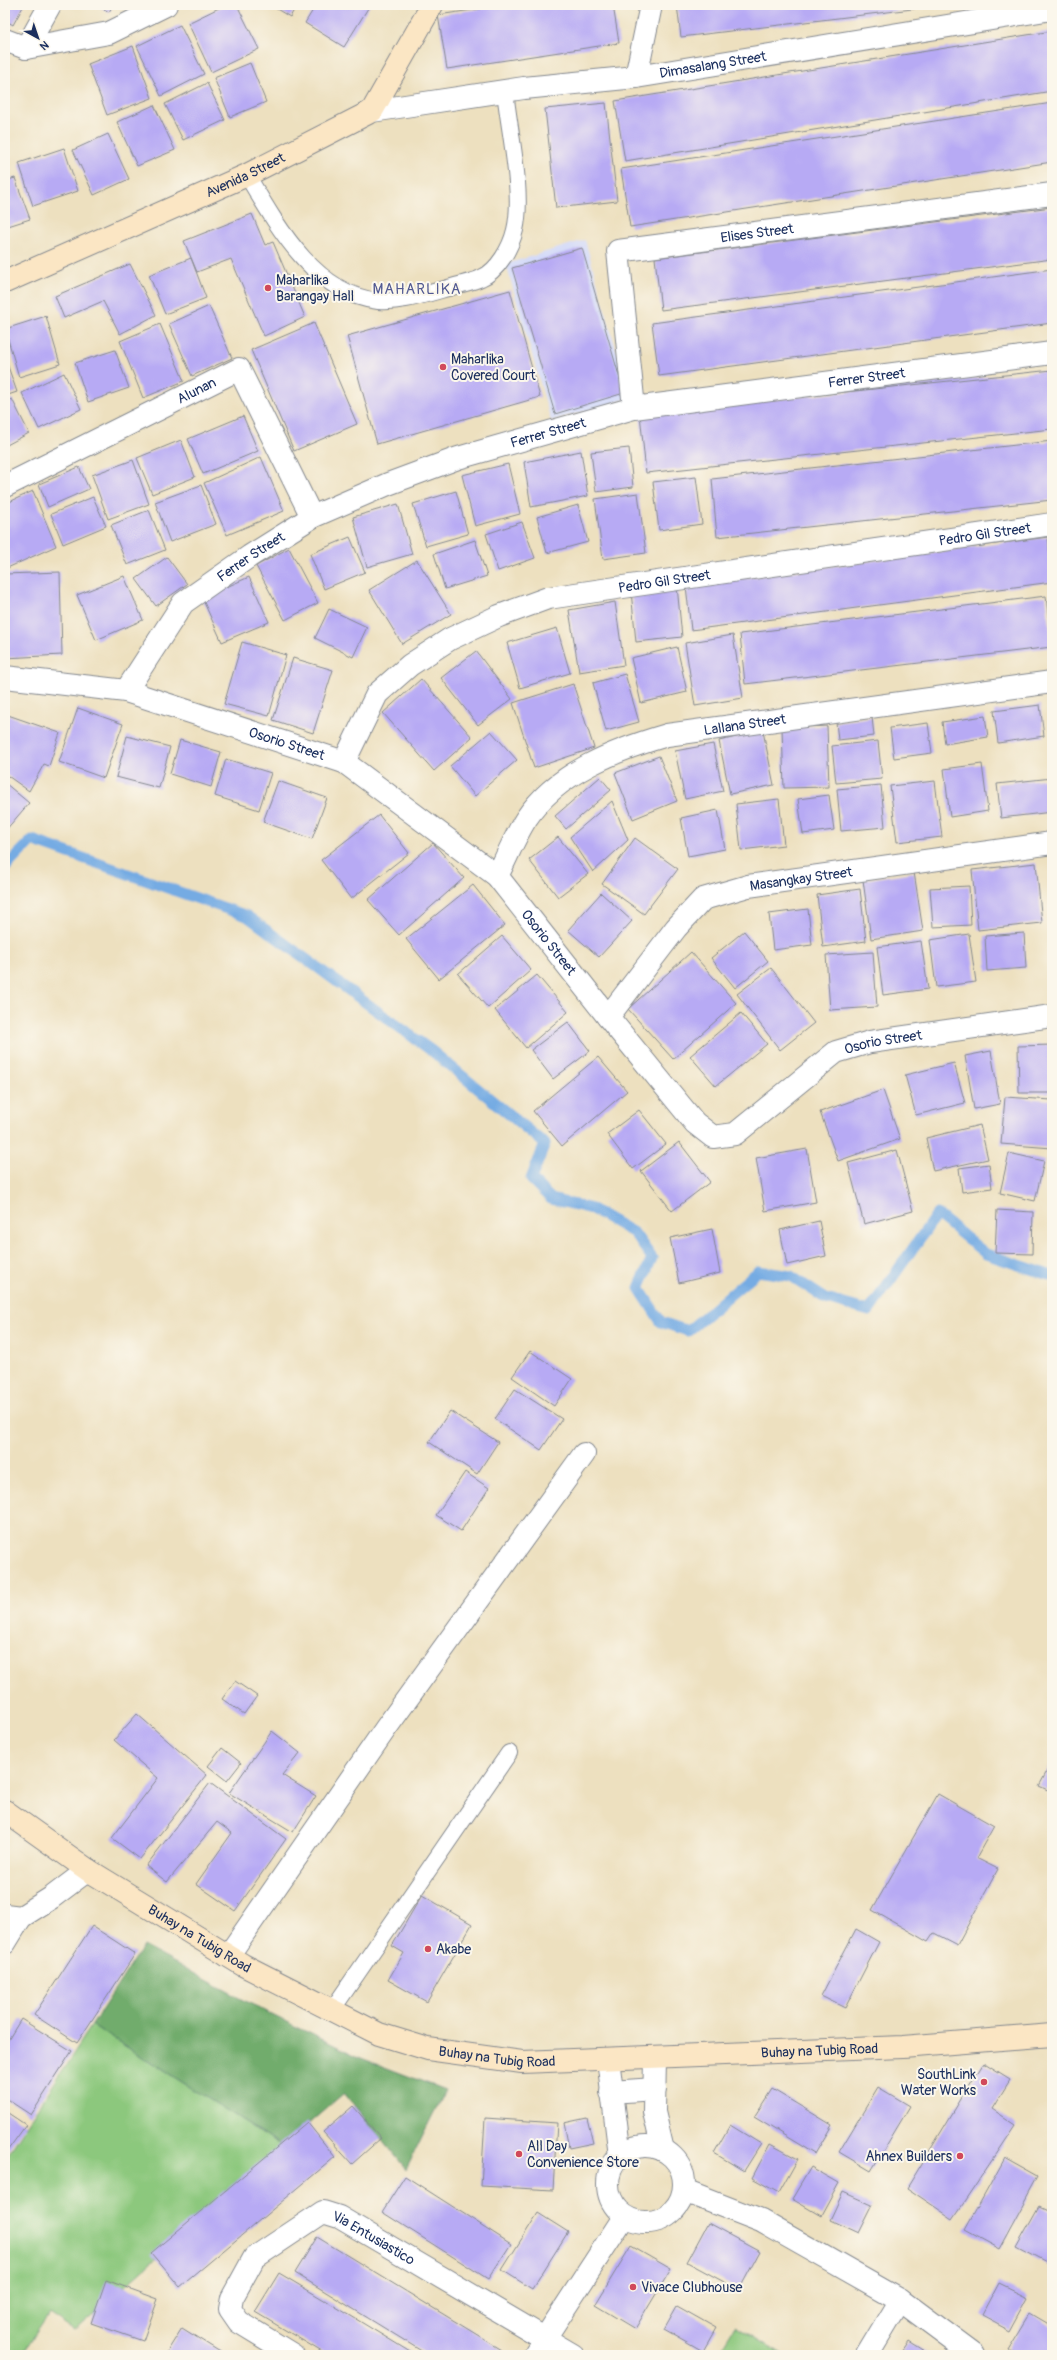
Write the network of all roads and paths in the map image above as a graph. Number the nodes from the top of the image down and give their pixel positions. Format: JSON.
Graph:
{"nodes":[{"id":1,"x":50,"y":5,"type":"edge"},
{"id":2,"x":166,"y":5,"type":"edge"},
{"id":3,"x":432,"y":5,"type":"edge"},
{"id":4,"x":651,"y":5,"type":"edge"},
{"id":5,"x":1052,"y":9,"type":"edge"},
{"id":6,"x":5,"y":40,"type":"edge"},
{"id":7,"x":26,"y":48,"type":"junction"},
{"id":8,"x":636,"y":77,"type":"junction"},
{"id":9,"x":505,"y":91,"type":"junction"},
{"id":10,"x":372,"y":111,"type":"junction"},
{"id":11,"x":247,"y":175,"type":"junction"},
{"id":12,"x":1052,"y":194,"type":"edge"},
{"id":13,"x":5,"y":282,"type":"edge"},
{"id":14,"x":1052,"y":353,"type":"edge"},
{"id":15,"x":634,"y":408,"type":"junction"},
{"id":16,"x":5,"y":486,"type":"edge"},
{"id":17,"x":312,"y":517,"type":"junction"},
{"id":18,"x":1052,"y":524,"type":"edge"},
{"id":19,"x":5,"y":677,"type":"edge"},
{"id":20,"x":1052,"y":682,"type":"edge"},
{"id":21,"x":126,"y":691,"type":"junction"},
{"id":22,"x":344,"y":762,"type":"junction"},
{"id":23,"x":1052,"y":843,"type":"edge"},
{"id":24,"x":497,"y":876,"type":"junction"},
{"id":25,"x":1052,"y":1016,"type":"edge"},
{"id":26,"x":608,"y":1017,"type":"junction"},
{"id":27,"x":584,"y":1454,"type":"dead end"},
{"id":28,"x":509,"y":1752,"type":"dead end"},
{"id":29,"x":5,"y":1811,"type":"edge"},
{"id":30,"x":88,"y":1870,"type":"junction"},
{"id":31,"x":13,"y":1916,"type":"edge"},
{"id":32,"x":5,"y":1943,"type":"edge"},
{"id":33,"x":228,"y":1956,"type":"junction"},
{"id":34,"x":332,"y":2010,"type":"junction"},
{"id":35,"x":1052,"y":2035,"type":"edge"},
{"id":36,"x":656,"y":2057,"type":"junction"},
{"id":37,"x":608,"y":2059,"type":"junction"},
{"id":38,"x":655,"y":2089,"type":"junction"},
{"id":39,"x":611,"y":2092,"type":"junction"},
{"id":40,"x":663,"y":2150,"type":"junction"},
{"id":41,"x":620,"y":2156,"type":"junction"},
{"id":42,"x":684,"y":2191,"type":"junction"},
{"id":43,"x":624,"y":2217,"type":"junction"},
{"id":44,"x":900,"y":2300,"type":"junction"},
{"id":45,"x":539,"y":2347,"type":"edge"},
{"id":46,"x":293,"y":2355,"type":"edge"},
{"id":47,"x":573,"y":2355,"type":"edge"},
{"id":48,"x":867,"y":2355,"type":"edge"},
{"id":49,"x":974,"y":2355,"type":"edge"}],
"edges":[{"from":1,"to":7,"type":"street"},
{"from":2,"to":7,"type":"street"},
{"from":3,"to":10,"type":"main road"},
{"from":4,"to":8,"type":"street"},
{"from":5,"to":8,"type":"street","name":"Dimasalang Street"},
{"from":6,"to":7,"type":"street"},
{"from":8,"to":9,"type":"street","name":"Dimasalang Street"},
{"from":9,"to":10,"type":"street","name":"Dimasalang Street"},
{"from":9,"to":11,"type":"lane"},
{"from":10,"to":11,"type":"main road","name":"Avenida Street"},
{"from":11,"to":13,"type":"main road","name":"Avenida Street"},
{"from":12,"to":15,"type":"street","name":"Elises Street"},
{"from":14,"to":15,"type":"street","name":"Ferrer Street"},
{"from":15,"to":17,"type":"street","name":"Ferrer Street"},
{"from":16,"to":17,"type":"street","name":"Alunan"},
{"from":17,"to":21,"type":"street","name":"Ferrer Street"},
{"from":18,"to":22,"type":"street","name":"Pedro Gil Street"},
{"from":19,"to":21,"type":"street","name":"Osorio Street"},
{"from":20,"to":24,"type":"street","name":"Lallana Street"},
{"from":21,"to":22,"type":"street","name":"Osorio Street"},
{"from":22,"to":24,"type":"street","name":"Osorio Street"},
{"from":23,"to":26,"type":"street","name":"Masangkay Street"},
{"from":24,"to":26,"type":"street","name":"Osorio Street"},
{"from":25,"to":26,"type":"street","name":"Osorio Street"},
{"from":27,"to":33,"type":"street"},
{"from":28,"to":34,"type":"lane"},
{"from":29,"to":30,"type":"main road","name":"Buhay na Tubig Road"},
{"from":30,"to":31,"type":"street"},
{"from":30,"to":33,"type":"main road","name":"Buhay na Tubig Road"},
{"from":31,"to":32,"type":"street"},
{"from":33,"to":34,"type":"main road","name":"Buhay na Tubig Road"},
{"from":34,"to":37,"type":"main road","name":"Buhay na Tubig Road"},
{"from":35,"to":36,"type":"main road","name":"Buhay na Tubig Road"},
{"from":36,"to":37,"type":"main road","name":"Buhay na Tubig Road"},
{"from":36,"to":38,"type":"street"},
{"from":37,"to":39,"type":"street"},
{"from":38,"to":39,"type":"street"},
{"from":38,"to":40,"type":"street"},
{"from":39,"to":41,"type":"street"},
{"from":40,"to":41,"type":"street"},
{"from":40,"to":42,"type":"street"},
{"from":41,"to":43,"type":"street"},
{"from":42,"to":43,"type":"street"},
{"from":42,"to":44,"type":"street"},
{"from":43,"to":45,"type":"street"},
{"from":44,"to":48,"type":"street"},
{"from":44,"to":49,"type":"street"},
{"from":45,"to":46,"type":"street","name":"Via Entusiastico"},
{"from":45,"to":47,"type":"street"}]}
